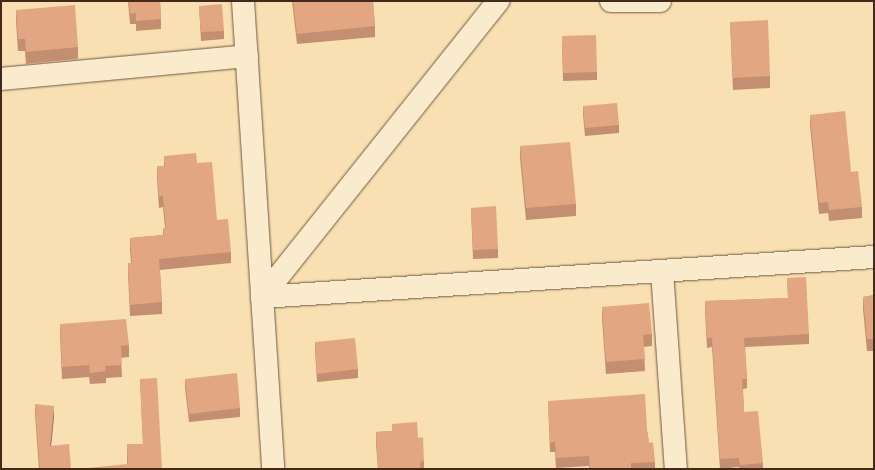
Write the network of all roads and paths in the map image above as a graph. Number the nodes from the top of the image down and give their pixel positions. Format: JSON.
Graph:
{"nodes":[{"id":1,"x":243,"y":1,"type":"edge"},
{"id":2,"x":498,"y":1,"type":"edge"},
{"id":3,"x":612,"y":1,"type":"edge"},
{"id":4,"x":660,"y":1,"type":"edge"},
{"id":5,"x":247,"y":56,"type":"junction"},
{"id":6,"x":1,"y":79,"type":"edge"},
{"id":7,"x":874,"y":256,"type":"edge"},
{"id":8,"x":662,"y":271,"type":"junction"},
{"id":9,"x":262,"y":297,"type":"junction"},
{"id":10,"x":273,"y":469,"type":"edge"},
{"id":11,"x":676,"y":469,"type":"edge"}],
"edges":[{"from":1,"to":5,"type":"street"},
{"from":2,"to":9,"type":"street"},
{"from":3,"to":4,"type":"street"},
{"from":5,"to":6,"type":"street"},
{"from":5,"to":9,"type":"street"},
{"from":7,"to":8,"type":"street"},
{"from":8,"to":9,"type":"street"},
{"from":8,"to":11,"type":"street"},
{"from":9,"to":10,"type":"street"}]}
